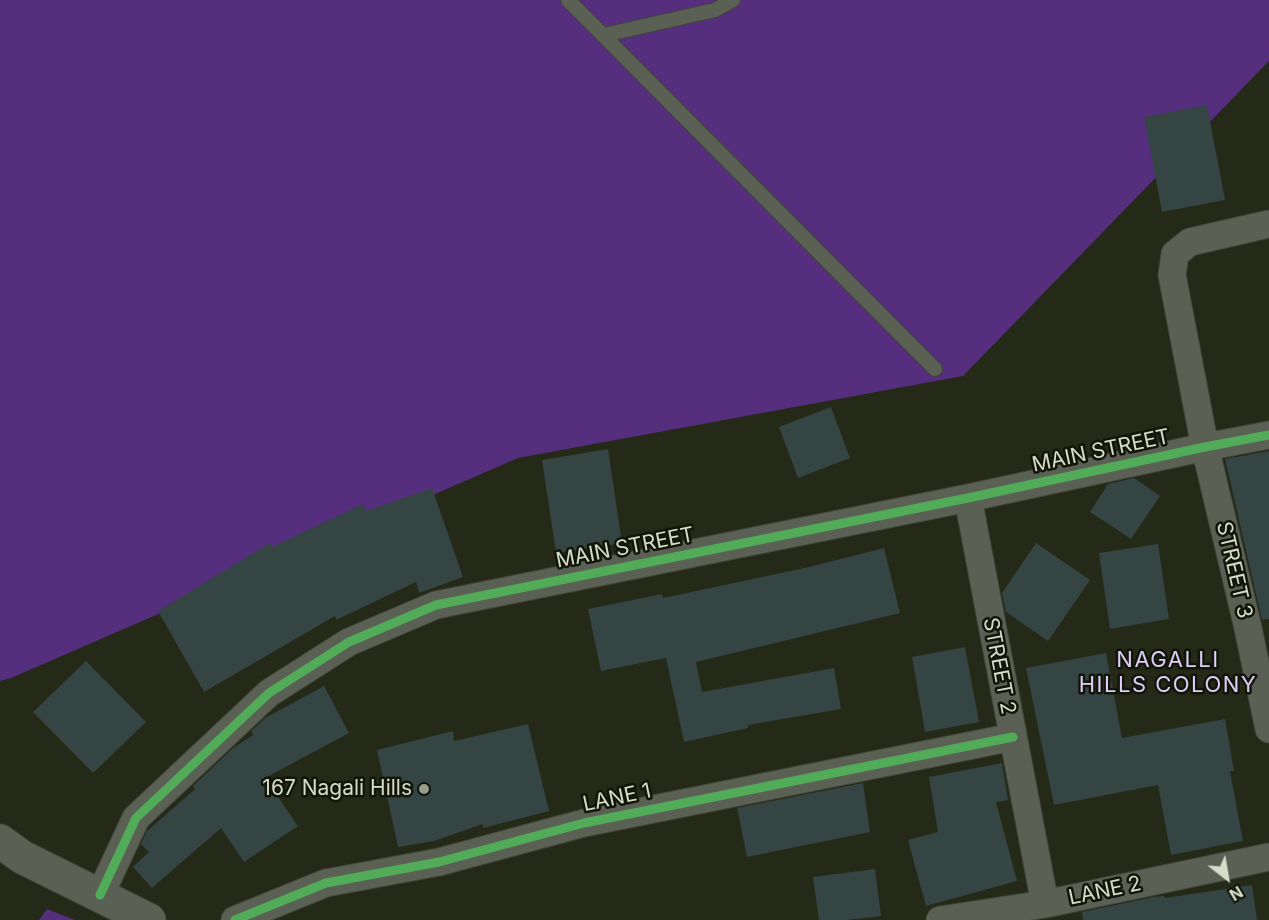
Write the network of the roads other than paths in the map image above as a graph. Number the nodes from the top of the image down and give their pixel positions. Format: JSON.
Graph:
{"nodes":[{"id":1,"x":568,"y":0,"type":"edge"},
{"id":2,"x":733,"y":0,"type":"edge"},
{"id":3,"x":604,"y":35,"type":"junction"},
{"id":4,"x":1269,"y":224,"type":"edge"},
{"id":5,"x":935,"y":369,"type":"dead end"},
{"id":6,"x":1269,"y":435,"type":"edge"},
{"id":7,"x":1205,"y":447,"type":"junction"},
{"id":8,"x":968,"y":498,"type":"junction"},
{"id":9,"x":1258,"y":626,"type":"edge"},
{"id":10,"x":1269,"y":729,"type":"edge"},
{"id":11,"x":1013,"y":737,"type":"junction"},
{"id":12,"x":0,"y":841,"type":"edge"},
{"id":13,"x":1269,"y":857,"type":"edge"},
{"id":14,"x":100,"y":894,"type":"junction"},
{"id":15,"x":1045,"y":904,"type":"junction"},
{"id":16,"x":149,"y":920,"type":"edge"},
{"id":17,"x":235,"y":920,"type":"edge"},
{"id":18,"x":940,"y":920,"type":"edge"}],
"edges":[{"from":1,"to":3,"type":"lane"},
{"from":2,"to":3,"type":"lane"},
{"from":3,"to":5,"type":"lane"},
{"from":4,"to":7,"type":"street","name":"STREET 3"},
{"from":6,"to":7,"type":"street","name":"MAIN STREET"},
{"from":7,"to":8,"type":"street","name":"MAIN STREET"},
{"from":7,"to":9,"type":"street","name":"STREET 3"},
{"from":8,"to":11,"type":"street","name":"STREET 2"},
{"from":8,"to":14,"type":"street","name":"MAIN STREET"},
{"from":9,"to":10,"type":"street","name":"STREET 3"},
{"from":11,"to":15,"type":"street","name":"STREET 2"},
{"from":11,"to":17,"type":"street","name":"LANE 1"},
{"from":12,"to":14,"type":"street"},
{"from":13,"to":15,"type":"street","name":"LANE 2"},
{"from":14,"to":16,"type":"street"},
{"from":15,"to":18,"type":"street","name":"LANE 2"}]}
